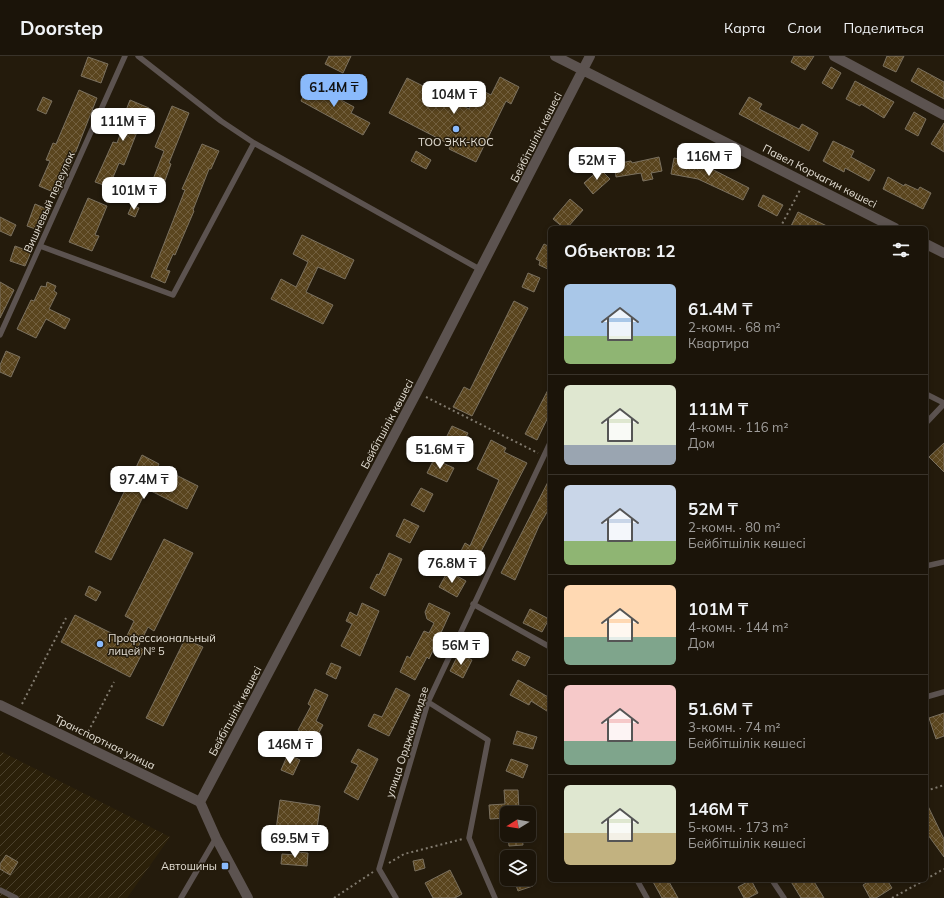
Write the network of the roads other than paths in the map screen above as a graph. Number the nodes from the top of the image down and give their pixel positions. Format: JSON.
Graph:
{"nodes":[{"id":1,"x":125,"y":56,"type":"edge"},
{"id":2,"x":138,"y":56,"type":"edge"},
{"id":3,"x":555,"y":56,"type":"edge"},
{"id":4,"x":590,"y":56,"type":"edge"},
{"id":5,"x":834,"y":56,"type":"edge"},
{"id":6,"x":583,"y":70,"type":"junction"},
{"id":7,"x":944,"y":115,"type":"edge"},
{"id":8,"x":254,"y":143,"type":"junction"},
{"id":9,"x":891,"y":226,"type":"edge"},
{"id":10,"x":928,"y":245,"type":"edge"},
{"id":11,"x":40,"y":246,"type":"junction"},
{"id":12,"x":944,"y":253,"type":"edge"},
{"id":13,"x":481,"y":270,"type":"junction"},
{"id":14,"x":0,"y":335,"type":"edge"},
{"id":15,"x":928,"y":395,"type":"edge"},
{"id":16,"x":944,"y":404,"type":"edge"},
{"id":17,"x":928,"y":421,"type":"edge"},
{"id":18,"x":548,"y":447,"type":"edge"},
{"id":19,"x":944,"y":562,"type":"edge"},
{"id":20,"x":928,"y":566,"type":"edge"},
{"id":21,"x":472,"y":604,"type":"junction"},
{"id":22,"x":548,"y":645,"type":"edge"},
{"id":23,"x":944,"y":692,"type":"edge"},
{"id":24,"x":928,"y":696,"type":"edge"},
{"id":25,"x":428,"y":702,"type":"junction"},
{"id":26,"x":0,"y":705,"type":"edge"},
{"id":27,"x":200,"y":802,"type":"junction"},
{"id":28,"x":216,"y":838,"type":"junction"},
{"id":29,"x":637,"y":882,"type":"edge"},
{"id":30,"x":773,"y":882,"type":"edge"},
{"id":31,"x":0,"y":890,"type":"edge"},
{"id":32,"x":16,"y":898,"type":"edge"},
{"id":33,"x":181,"y":898,"type":"edge"},
{"id":34,"x":248,"y":898,"type":"edge"},
{"id":35,"x":396,"y":898,"type":"edge"},
{"id":36,"x":495,"y":898,"type":"edge"},
{"id":37,"x":646,"y":898,"type":"edge"},
{"id":38,"x":784,"y":898,"type":"edge"}],
"edges":[{"from":1,"to":11,"type":"lane","name":"Вишневый переулок"},
{"from":2,"to":8,"type":"lane"},
{"from":3,"to":6,"type":"street","name":"Павел Корчагин көшесі"},
{"from":4,"to":6,"type":"street","name":"Бейбітшілік көшесі"},
{"from":5,"to":7,"type":"street"},
{"from":6,"to":9,"type":"street","name":"Павел Корчагин көшесі"},
{"from":6,"to":13,"type":"street","name":"Бейбітшілік көшесі"},
{"from":8,"to":11,"type":"lane"},
{"from":8,"to":13,"type":"lane"},
{"from":10,"to":12,"type":"street"},
{"from":11,"to":14,"type":"lane","name":"Вишневый переулок"},
{"from":13,"to":27,"type":"street","name":"Бейбітшілік көшесі"},
{"from":15,"to":16,"type":"lane"},
{"from":16,"to":17,"type":"lane"},
{"from":18,"to":21,"type":"lane","name":"улица Орджоникидзе"},
{"from":19,"to":20,"type":"lane"},
{"from":21,"to":22,"type":"lane"},
{"from":21,"to":25,"type":"lane","name":"улица Орджоникидзе"},
{"from":23,"to":24,"type":"lane"},
{"from":25,"to":35,"type":"lane","name":"улица Орджоникидзе"},
{"from":25,"to":36,"type":"lane"},
{"from":26,"to":27,"type":"street","name":"Транспортная улица"},
{"from":27,"to":28,"type":"street"},
{"from":28,"to":33,"type":"lane"},
{"from":28,"to":34,"type":"street"},
{"from":29,"to":37,"type":"lane"},
{"from":30,"to":38,"type":"lane"},
{"from":31,"to":32,"type":"lane"}]}
